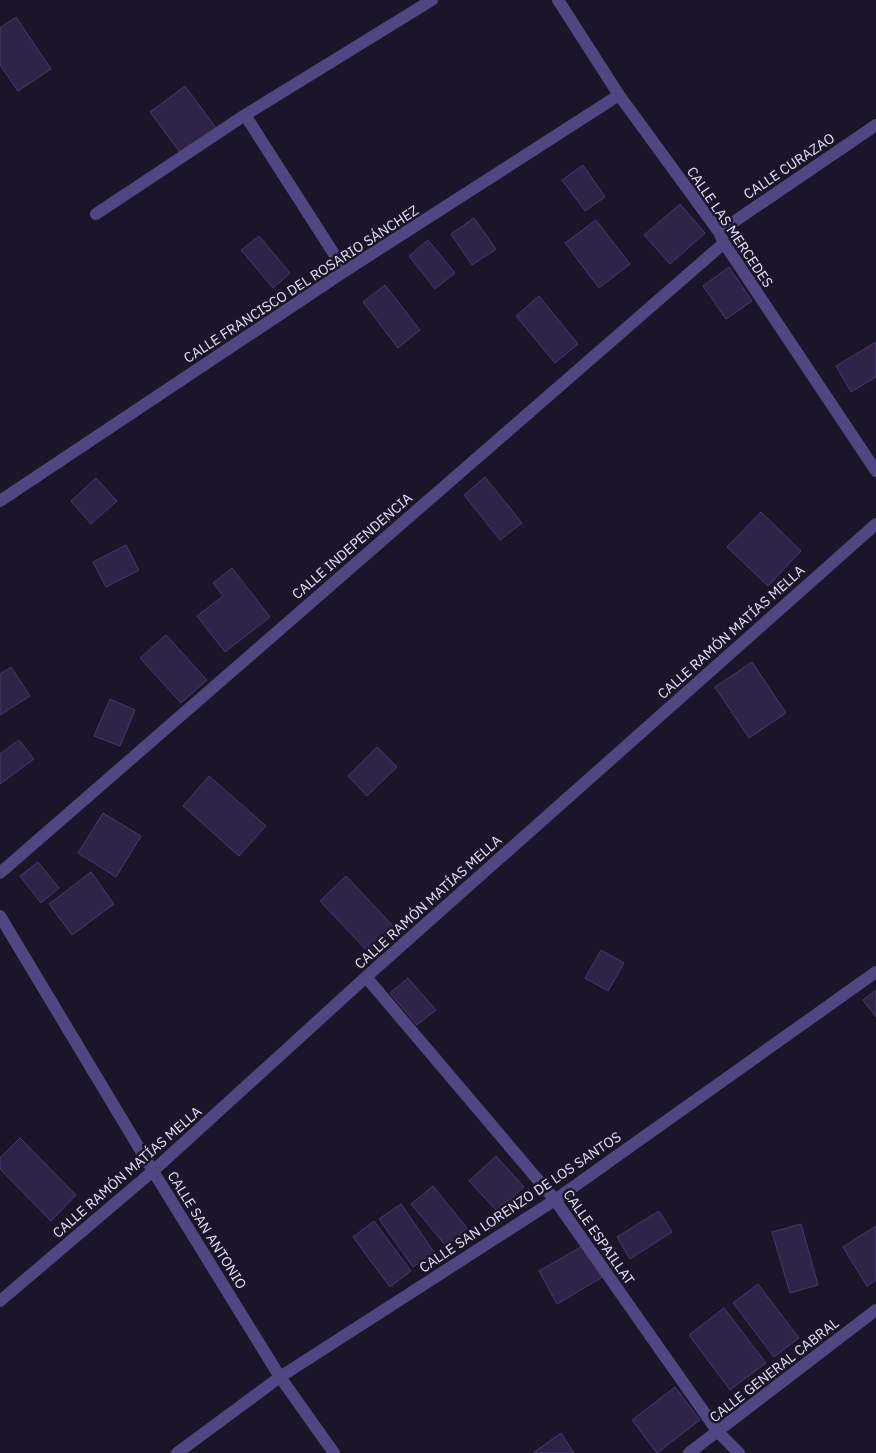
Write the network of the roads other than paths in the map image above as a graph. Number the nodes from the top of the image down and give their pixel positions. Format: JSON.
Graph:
{"nodes":[{"id":1,"x":432,"y":0,"type":"edge"},
{"id":2,"x":558,"y":0,"type":"edge"},
{"id":3,"x":620,"y":95,"type":"junction"},
{"id":4,"x":245,"y":116,"type":"junction"},
{"id":5,"x":876,"y":125,"type":"edge"},
{"id":6,"x":96,"y":214,"type":"dead end"},
{"id":7,"x":722,"y":238,"type":"junction"},
{"id":8,"x":345,"y":271,"type":"junction"},
{"id":9,"x":876,"y":472,"type":"edge"},
{"id":10,"x":0,"y":501,"type":"edge"},
{"id":11,"x":876,"y":524,"type":"edge"},
{"id":12,"x":0,"y":874,"type":"edge"},
{"id":13,"x":0,"y":916,"type":"edge"},
{"id":14,"x":876,"y":972,"type":"edge"},
{"id":15,"x":366,"y":977,"type":"junction"},
{"id":16,"x":153,"y":1171,"type":"junction"},
{"id":17,"x":555,"y":1200,"type":"junction"},
{"id":18,"x":0,"y":1301,"type":"edge"},
{"id":19,"x":876,"y":1310,"type":"edge"},
{"id":20,"x":280,"y":1377,"type":"junction"},
{"id":21,"x":718,"y":1432,"type":"junction"},
{"id":22,"x":177,"y":1453,"type":"edge"},
{"id":23,"x":334,"y":1453,"type":"edge"},
{"id":24,"x":689,"y":1453,"type":"edge"},
{"id":25,"x":739,"y":1453,"type":"edge"}],
"edges":[{"from":1,"to":4,"type":"street"},
{"from":2,"to":3,"type":"street","name":"CALLE LAS MERCEDES"},
{"from":3,"to":7,"type":"street","name":"CALLE LAS MERCEDES"},
{"from":3,"to":8,"type":"street","name":"CALLE FRANCISCO DEL ROSARIO SÁNCHEZ"},
{"from":4,"to":6,"type":"street"},
{"from":4,"to":8,"type":"street"},
{"from":5,"to":7,"type":"street","name":"CALLE CURAZAO"},
{"from":7,"to":9,"type":"street","name":"CALLE LAS MERCEDES"},
{"from":7,"to":12,"type":"street","name":"CALLE INDEPENDENCIA"},
{"from":8,"to":10,"type":"street","name":"CALLE FRANCISCO DEL ROSARIO SÁNCHEZ"},
{"from":11,"to":15,"type":"street","name":"CALLE RAMÓN MATÍAS MELLA"},
{"from":13,"to":16,"type":"street","name":"CALLE SAN ANTONIO"},
{"from":14,"to":17,"type":"street","name":"CALLE SAN LORENZO DE LOS SANTOS"},
{"from":15,"to":16,"type":"street","name":"CALLE RAMÓN MATÍAS MELLA"},
{"from":15,"to":17,"type":"street","name":"CALLE ESPAILLAT"},
{"from":16,"to":18,"type":"street","name":"CALLE RAMÓN MATÍAS MELLA"},
{"from":16,"to":20,"type":"street","name":"CALLE SAN ANTONIO"},
{"from":17,"to":20,"type":"street","name":"CALLE SAN LORENZO DE LOS SANTOS"},
{"from":17,"to":21,"type":"street","name":"CALLE ESPAILLAT"},
{"from":19,"to":21,"type":"street","name":"CALLE GENERAL CABRAL"},
{"from":20,"to":22,"type":"street","name":"CALLE SAN LORENZO DE LOS SANTOS"},
{"from":20,"to":23,"type":"street","name":"CALLE SAN ANTONIO"},
{"from":21,"to":24,"type":"street","name":"CALLE GENERAL CABRAL"},
{"from":21,"to":25,"type":"street","name":"CALLE ESPAILLAT"}]}
